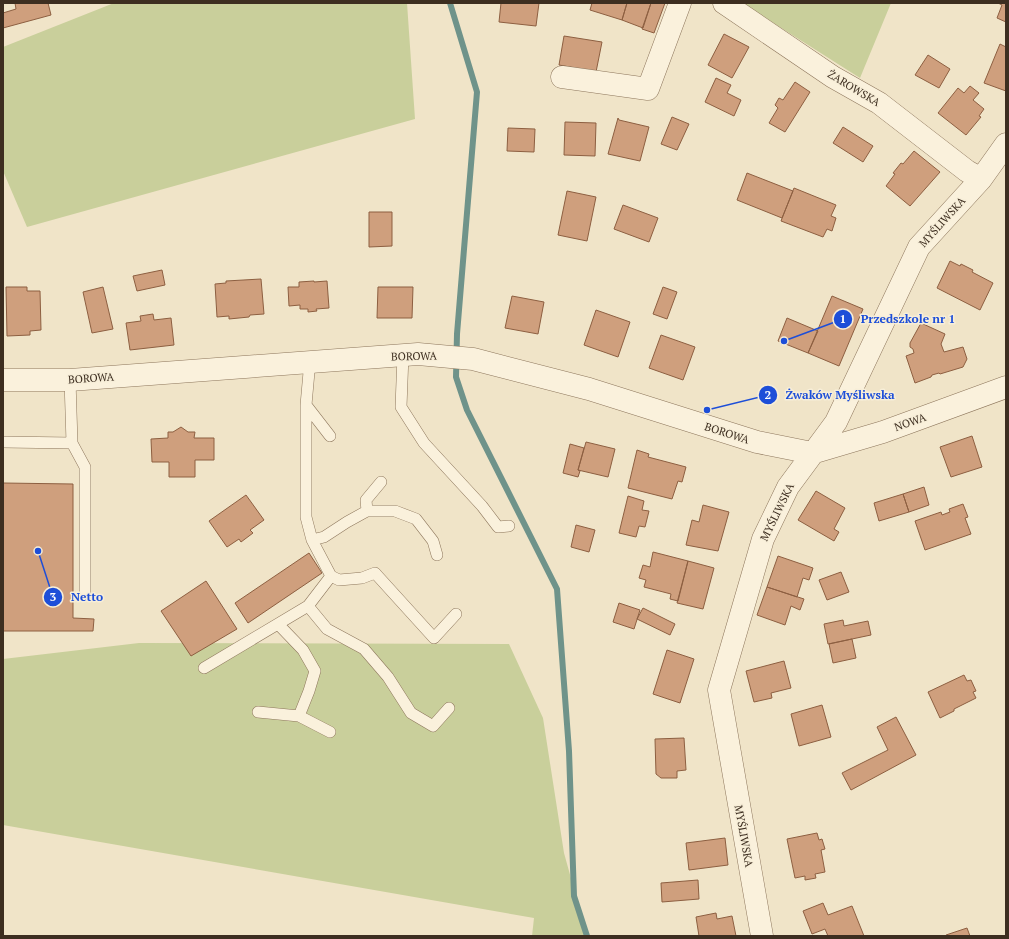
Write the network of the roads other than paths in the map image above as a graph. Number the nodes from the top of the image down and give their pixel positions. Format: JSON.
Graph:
{"nodes":[{"id":1,"x":680,"y":3,"type":"edge"},
{"id":2,"x":724,"y":3,"type":"edge"},
{"id":3,"x":562,"y":77,"type":"dead end"},
{"id":4,"x":1006,"y":144,"type":"edge"},
{"id":5,"x":981,"y":179,"type":"junction"},
{"id":6,"x":403,"y":355,"type":"junction"},
{"id":7,"x":310,"y":361,"type":"junction"},
{"id":8,"x":3,"y":380,"type":"edge"},
{"id":9,"x":70,"y":380,"type":"junction"},
{"id":10,"x":1006,"y":387,"type":"edge"},
{"id":11,"x":306,"y":405,"type":"junction"},
{"id":12,"x":330,"y":436,"type":"dead end"},
{"id":13,"x":3,"y":442,"type":"edge"},
{"id":14,"x":72,"y":443,"type":"junction"},
{"id":15,"x":812,"y":453,"type":"junction"},
{"id":16,"x":381,"y":482,"type":"dead end"},
{"id":17,"x":367,"y":511,"type":"junction"},
{"id":18,"x":509,"y":526,"type":"dead end"},
{"id":19,"x":312,"y":540,"type":"junction"},
{"id":20,"x":437,"y":555,"type":"dead end"},
{"id":21,"x":331,"y":576,"type":"junction"},
{"id":22,"x":85,"y":594,"type":"dead end"},
{"id":23,"x":308,"y":606,"type":"junction"},
{"id":24,"x":456,"y":614,"type":"dead end"},
{"id":25,"x":278,"y":624,"type":"junction"},
{"id":26,"x":204,"y":668,"type":"dead end"},
{"id":27,"x":449,"y":708,"type":"dead end"},
{"id":28,"x":258,"y":712,"type":"dead end"},
{"id":29,"x":299,"y":716,"type":"junction"},
{"id":30,"x":330,"y":732,"type":"dead end"},
{"id":31,"x":762,"y":936,"type":"edge"}],
"edges":[{"from":1,"to":3,"type":"street"},
{"from":2,"to":5,"type":"street","name":"ŻAROWSKA"},
{"from":4,"to":5,"type":"street","name":"MYŚLIWSKA"},
{"from":5,"to":15,"type":"street","name":"MYŚLIWSKA"},
{"from":6,"to":7,"type":"street","name":"BOROWA"},
{"from":6,"to":15,"type":"street","name":"BOROWA"},
{"from":6,"to":18,"type":"lane"},
{"from":7,"to":9,"type":"street","name":"BOROWA"},
{"from":7,"to":11,"type":"lane"},
{"from":8,"to":9,"type":"street","name":"BOROWA"},
{"from":9,"to":14,"type":"lane"},
{"from":10,"to":15,"type":"street","name":"NOWA"},
{"from":11,"to":12,"type":"lane"},
{"from":11,"to":19,"type":"lane"},
{"from":13,"to":14,"type":"lane"},
{"from":14,"to":22,"type":"lane"},
{"from":15,"to":31,"type":"street","name":"MYŚLIWSKA"},
{"from":16,"to":17,"type":"lane"},
{"from":17,"to":19,"type":"lane"},
{"from":17,"to":20,"type":"lane"},
{"from":19,"to":21,"type":"lane"},
{"from":21,"to":23,"type":"lane"},
{"from":21,"to":24,"type":"lane"},
{"from":23,"to":25,"type":"lane"},
{"from":23,"to":27,"type":"lane"},
{"from":25,"to":26,"type":"lane"},
{"from":25,"to":29,"type":"lane"},
{"from":28,"to":29,"type":"lane"},
{"from":29,"to":30,"type":"lane"}]}
